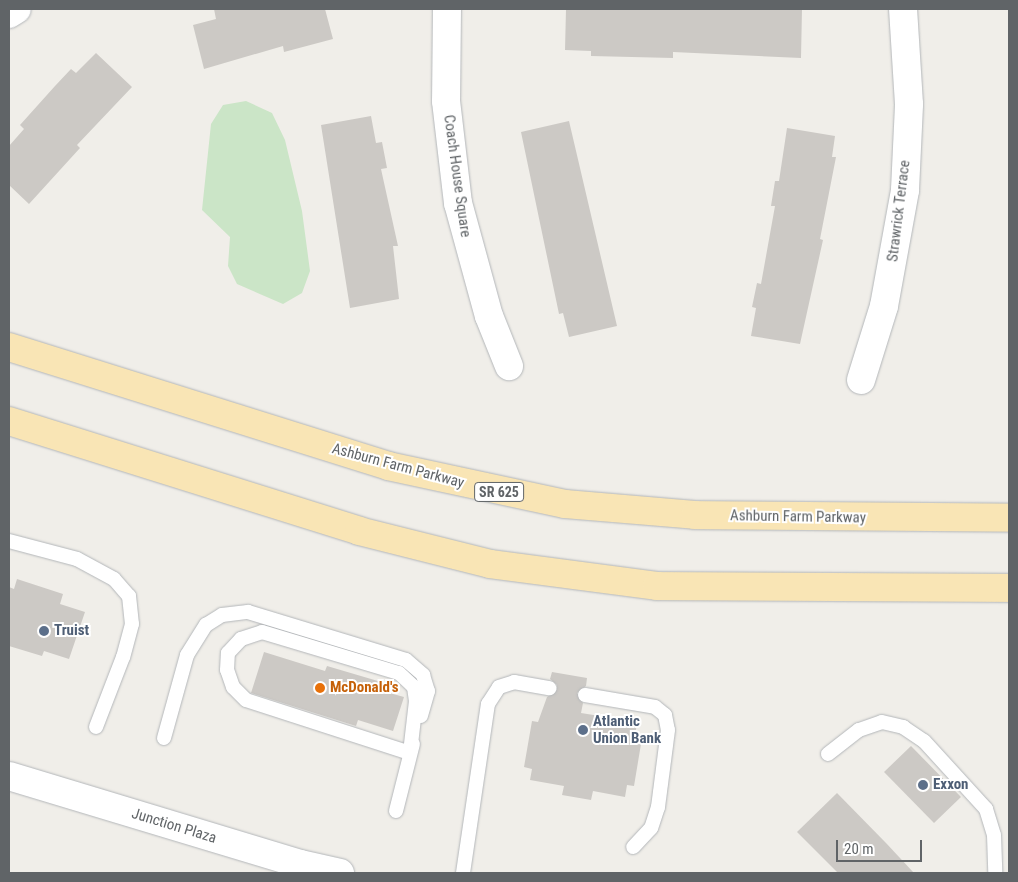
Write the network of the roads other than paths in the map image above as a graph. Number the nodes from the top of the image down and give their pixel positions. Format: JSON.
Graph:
{"nodes":[{"id":1,"x":17,"y":9,"type":"edge"},
{"id":2,"x":447,"y":9,"type":"edge"},
{"id":3,"x":903,"y":9,"type":"edge"},
{"id":4,"x":9,"y":14,"type":"edge"},
{"id":5,"x":9,"y":347,"type":"edge"},
{"id":6,"x":509,"y":366,"type":"dead end"},
{"id":7,"x":861,"y":380,"type":"dead end"},
{"id":8,"x":9,"y":421,"type":"edge"},
{"id":9,"x":1009,"y":518,"type":"edge"},
{"id":10,"x":9,"y":541,"type":"edge"},
{"id":11,"x":1009,"y":588,"type":"edge"},
{"id":12,"x":549,"y":688,"type":"dead end"},
{"id":13,"x":584,"y":695,"type":"dead end"},
{"id":14,"x":96,"y":727,"type":"dead end"},
{"id":15,"x":164,"y":738,"type":"dead end"},
{"id":16,"x":410,"y":753,"type":"junction"},
{"id":17,"x":828,"y":754,"type":"dead end"},
{"id":18,"x":9,"y":776,"type":"edge"},
{"id":19,"x":396,"y":811,"type":"dead end"},
{"id":20,"x":633,"y":847,"type":"dead end"},
{"id":21,"x":340,"y":873,"type":"edge"},
{"id":22,"x":463,"y":873,"type":"edge"},
{"id":23,"x":995,"y":873,"type":"edge"}],
"edges":[{"from":1,"to":4,"type":"street"},
{"from":2,"to":6,"type":"street","name":"Coach House Square"},
{"from":3,"to":7,"type":"street","name":"Strawrick Terrace"},
{"from":5,"to":9,"type":"main road","name":"Ashburn Farm Parkway","number":"SR 625"},
{"from":8,"to":11,"type":"main road"},
{"from":10,"to":14,"type":"lane"},
{"from":12,"to":22,"type":"lane"},
{"from":13,"to":20,"type":"lane"},
{"from":15,"to":16,"type":"lane"},
{"from":16,"to":16,"type":"lane"},
{"from":16,"to":19,"type":"lane"},
{"from":17,"to":23,"type":"lane"},
{"from":18,"to":21,"type":"street","name":"Junction Plaza"}]}
